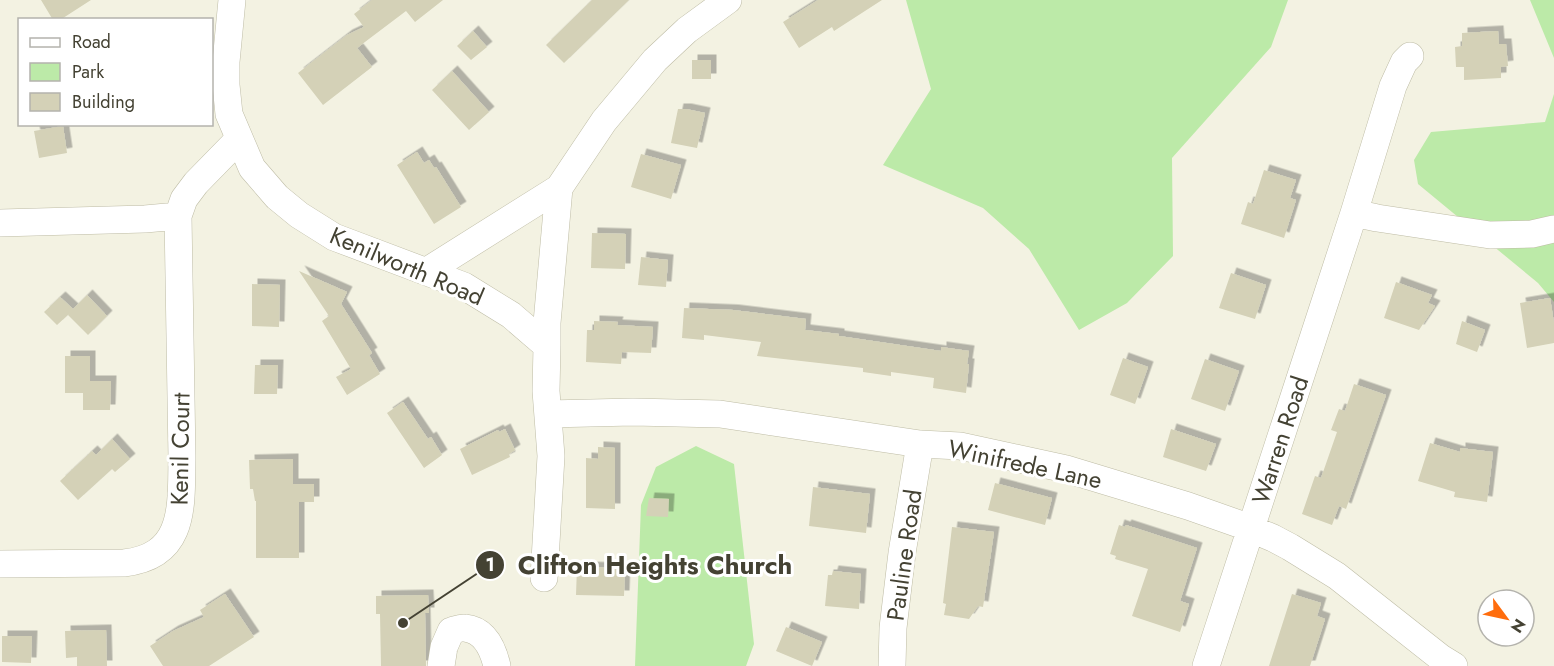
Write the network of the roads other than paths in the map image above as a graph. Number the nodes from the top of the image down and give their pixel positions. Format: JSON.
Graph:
{"nodes":[{"id":1,"x":232,"y":0,"type":"edge"},
{"id":2,"x":728,"y":0,"type":"edge"},
{"id":3,"x":1410,"y":56,"type":"dead end"},
{"id":4,"x":239,"y":139,"type":"junction"},
{"id":5,"x":560,"y":188,"type":"junction"},
{"id":6,"x":1354,"y":213,"type":"junction"},
{"id":7,"x":178,"y":216,"type":"junction"},
{"id":8,"x":0,"y":223,"type":"edge"},
{"id":9,"x":1554,"y":229,"type":"edge"},
{"id":10,"x":427,"y":271,"type":"junction"},
{"id":11,"x":547,"y":346,"type":"junction"},
{"id":12,"x":548,"y":414,"type":"junction"},
{"id":13,"x":920,"y":444,"type":"junction"},
{"id":14,"x":1251,"y":530,"type":"junction"},
{"id":15,"x":0,"y":564,"type":"edge"},
{"id":16,"x":544,"y":578,"type":"dead end"},
{"id":17,"x":441,"y":666,"type":"edge"},
{"id":18,"x":496,"y":666,"type":"edge"},
{"id":19,"x":892,"y":666,"type":"edge"},
{"id":20,"x":1206,"y":666,"type":"edge"},
{"id":21,"x":1454,"y":666,"type":"edge"}],
"edges":[{"from":1,"to":4,"type":"street","name":"Kenilworth Road"},
{"from":2,"to":5,"type":"street"},
{"from":3,"to":6,"type":"street","name":"Warren Road"},
{"from":4,"to":7,"type":"street","name":"Kenil Court"},
{"from":4,"to":10,"type":"street","name":"Kenilworth Road"},
{"from":5,"to":10,"type":"street"},
{"from":5,"to":11,"type":"street"},
{"from":6,"to":9,"type":"street"},
{"from":6,"to":14,"type":"street","name":"Warren Road"},
{"from":7,"to":8,"type":"street"},
{"from":7,"to":15,"type":"street","name":"Kenil Court"},
{"from":10,"to":11,"type":"street","name":"Kenilworth Road"},
{"from":11,"to":12,"type":"street"},
{"from":12,"to":13,"type":"street","name":"Winifrede Lane"},
{"from":12,"to":16,"type":"street"},
{"from":13,"to":14,"type":"street","name":"Winifrede Lane"},
{"from":13,"to":19,"type":"street","name":"Pauline Road"},
{"from":14,"to":20,"type":"street","name":"Warren Road"},
{"from":14,"to":21,"type":"street","name":"Winifrede Lane"},
{"from":17,"to":18,"type":"street"}]}
